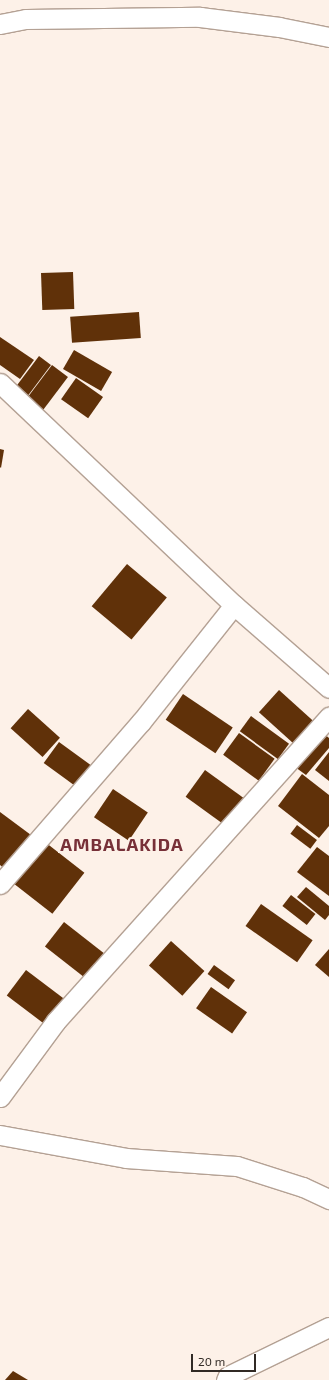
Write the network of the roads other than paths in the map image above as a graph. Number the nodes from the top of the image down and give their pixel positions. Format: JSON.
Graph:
{"nodes":[{"id":1,"x":0,"y":24,"type":"edge"},
{"id":2,"x":329,"y":37,"type":"edge"},
{"id":3,"x":0,"y":383,"type":"edge"},
{"id":4,"x":234,"y":605,"type":"junction"},
{"id":5,"x":329,"y":688,"type":"edge"},
{"id":6,"x":329,"y":717,"type":"edge"},
{"id":7,"x":0,"y":884,"type":"edge"},
{"id":8,"x":0,"y":1097,"type":"edge"},
{"id":9,"x":0,"y":1135,"type":"edge"},
{"id":10,"x":329,"y":1199,"type":"edge"},
{"id":11,"x":329,"y":1327,"type":"edge"},
{"id":12,"x":226,"y":1380,"type":"edge"}],
"edges":[{"from":1,"to":2,"type":"street"},
{"from":3,"to":4,"type":"street"},
{"from":4,"to":5,"type":"street"},
{"from":4,"to":7,"type":"street"},
{"from":6,"to":8,"type":"street"},
{"from":9,"to":10,"type":"street"},
{"from":11,"to":12,"type":"street"}]}
